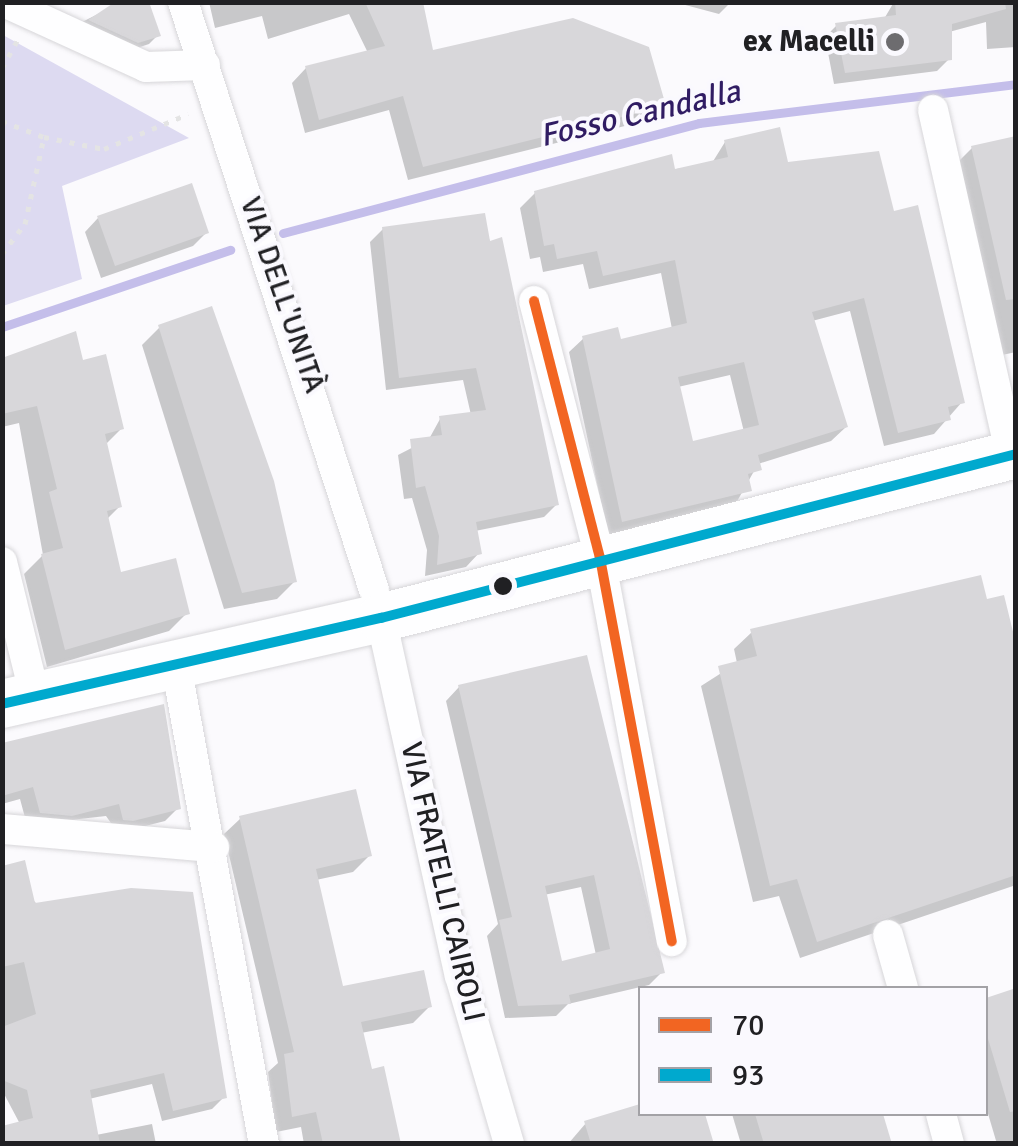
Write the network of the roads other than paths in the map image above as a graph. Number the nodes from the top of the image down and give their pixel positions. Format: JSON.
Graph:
{"nodes":[{"id":1,"x":4,"y":2,"type":"edge"},
{"id":2,"x":183,"y":2,"type":"edge"},
{"id":3,"x":204,"y":65,"type":"junction"},
{"id":4,"x":934,"y":110,"type":"dead end"},
{"id":5,"x":534,"y":301,"type":"dead end"},
{"id":6,"x":1013,"y":455,"type":"edge"},
{"id":7,"x":581,"y":560,"type":"junction"},
{"id":8,"x":2,"y":562,"type":"edge"},
{"id":9,"x":378,"y":604,"type":"junction"},
{"id":10,"x":176,"y":665,"type":"junction"},
{"id":11,"x":45,"y":694,"type":"edge"},
{"id":12,"x":2,"y":829,"type":"edge"},
{"id":13,"x":214,"y":847,"type":"junction"},
{"id":14,"x":888,"y":935,"type":"dead end"},
{"id":15,"x":672,"y":941,"type":"dead end"},
{"id":16,"x":903,"y":986,"type":"edge"},
{"id":17,"x":941,"y":1116,"type":"edge"},
{"id":18,"x":264,"y":1144,"type":"edge"},
{"id":19,"x":509,"y":1144,"type":"edge"},
{"id":20,"x":950,"y":1144,"type":"edge"}],
"edges":[{"from":1,"to":3,"type":"street"},
{"from":2,"to":3,"type":"street","name":"VIA DELL'UNITÀ"},
{"from":3,"to":9,"type":"street","name":"VIA DELL'UNITÀ"},
{"from":4,"to":6,"type":"street"},
{"from":5,"to":7,"type":"street"},
{"from":6,"to":7,"type":"main road"},
{"from":7,"to":9,"type":"main road"},
{"from":7,"to":15,"type":"street"},
{"from":8,"to":11,"type":"street"},
{"from":9,"to":10,"type":"main road"},
{"from":9,"to":11,"type":"main road"},
{"from":9,"to":19,"type":"street","name":"VIA FRATELLI CAIROLI"},
{"from":10,"to":11,"type":"main road"},
{"from":10,"to":13,"type":"street"},
{"from":12,"to":13,"type":"street"},
{"from":13,"to":18,"type":"street"},
{"from":14,"to":16,"type":"street"},
{"from":17,"to":20,"type":"street"}]}
